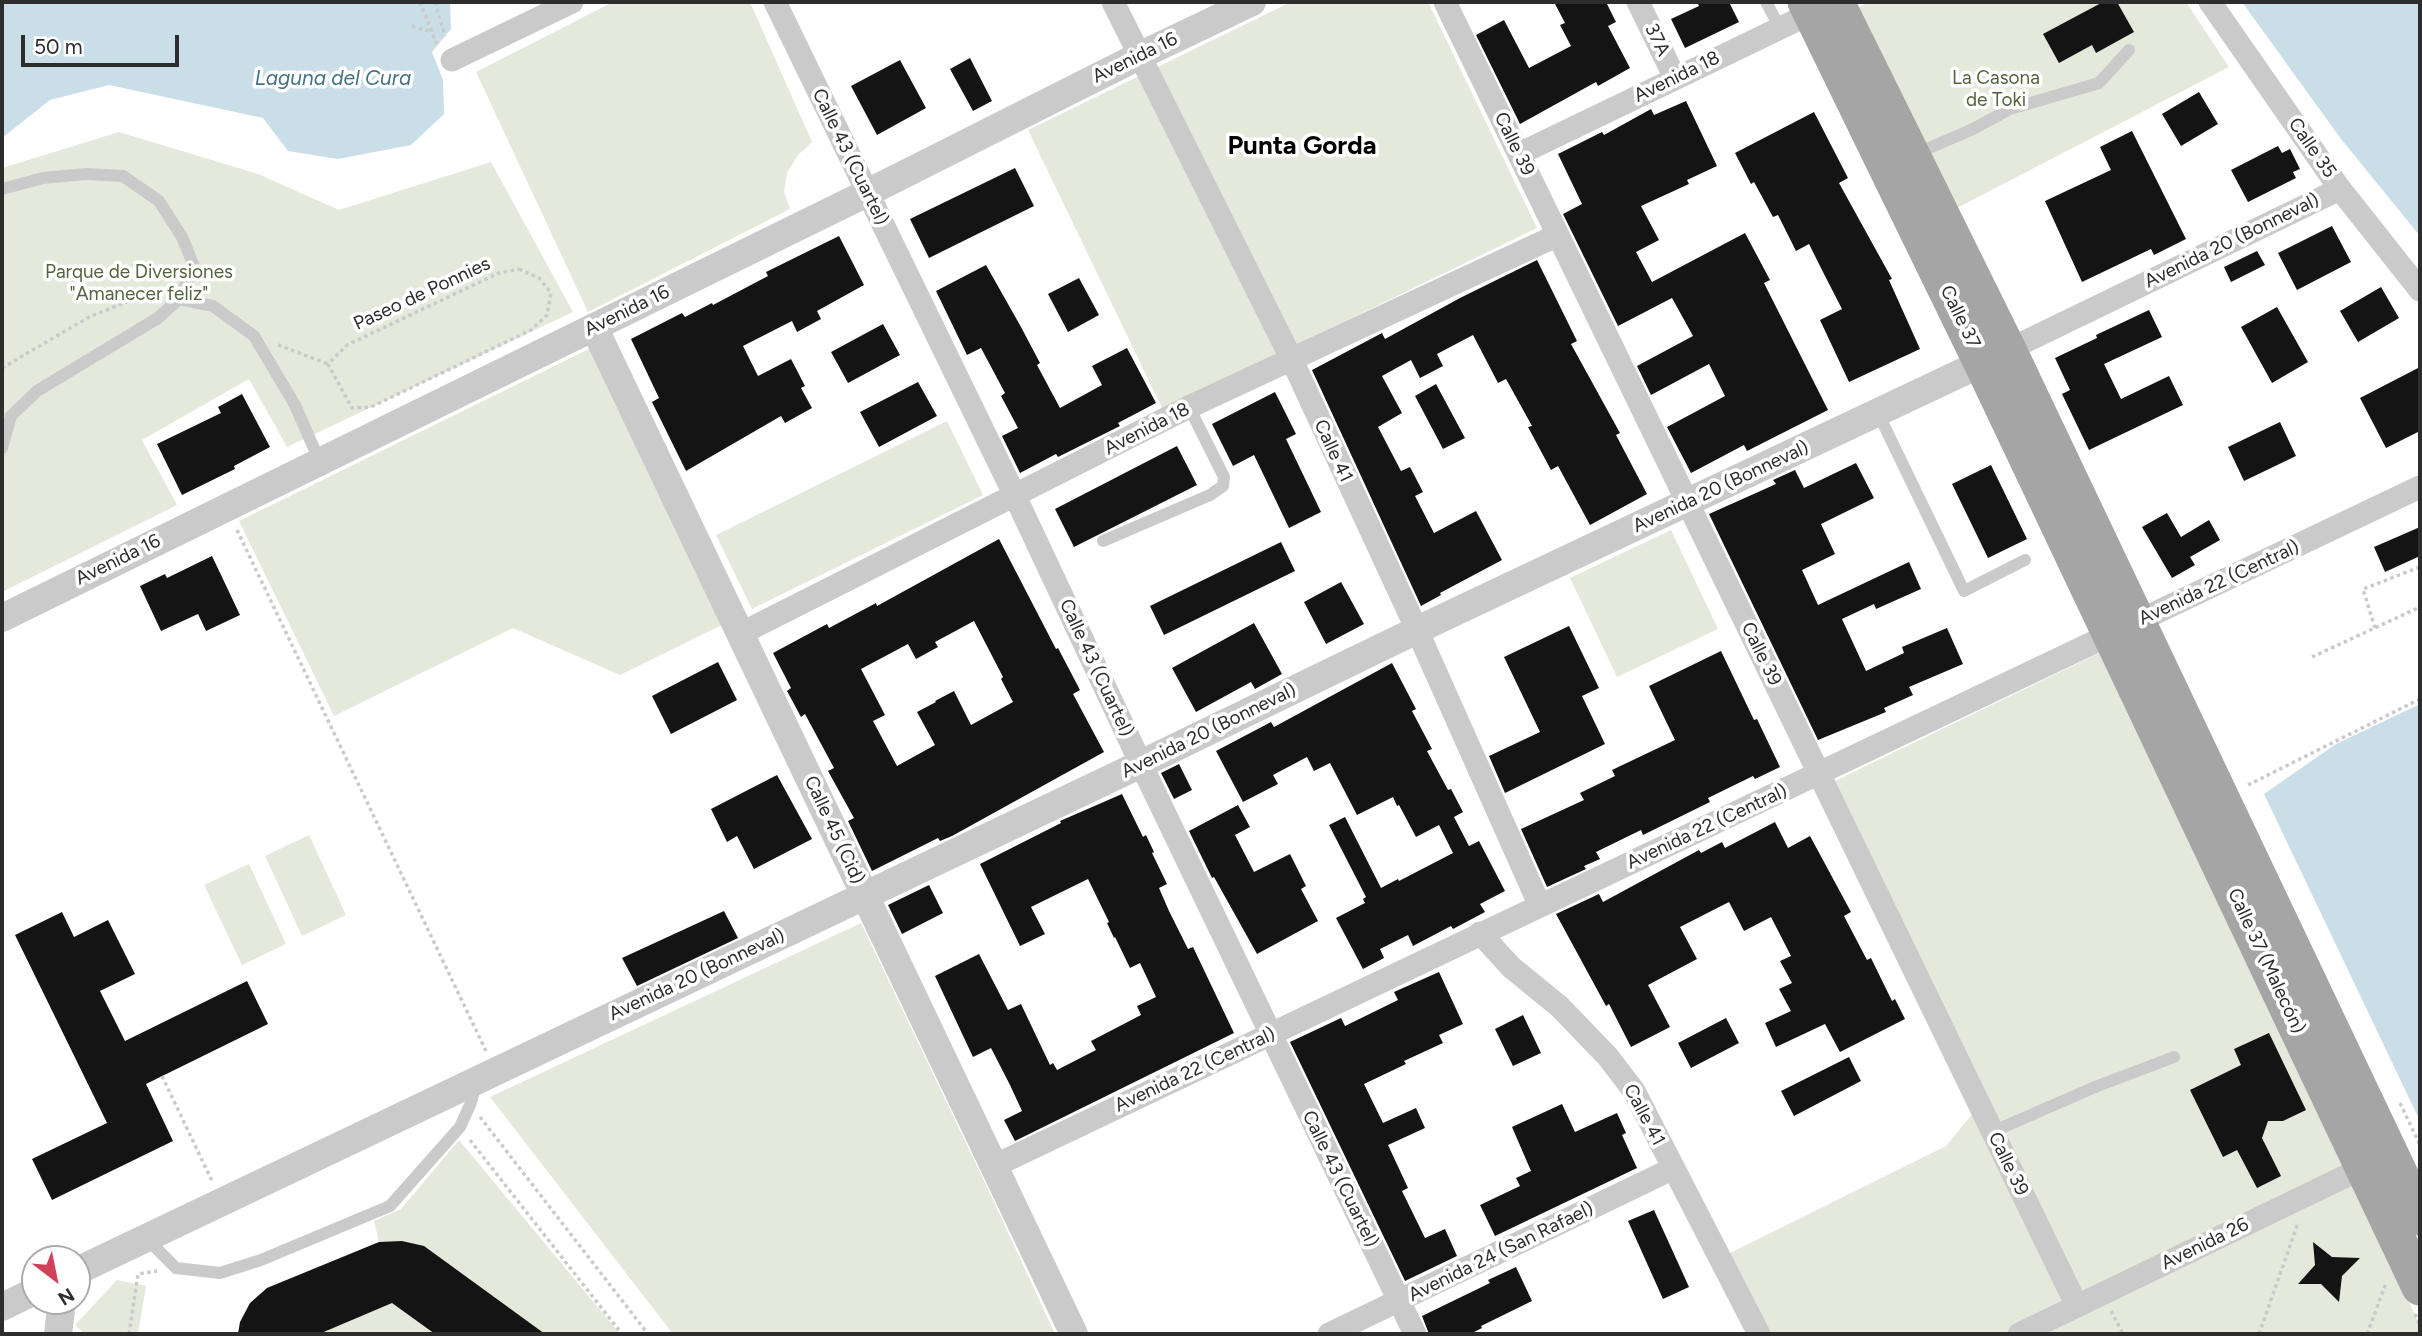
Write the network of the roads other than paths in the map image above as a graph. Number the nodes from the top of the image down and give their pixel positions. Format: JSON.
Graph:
{"nodes":[{"id":1,"x":572,"y":2,"type":"edge"},
{"id":2,"x":775,"y":2,"type":"edge"},
{"id":3,"x":1113,"y":2,"type":"edge"},
{"id":4,"x":1252,"y":2,"type":"edge"},
{"id":5,"x":1446,"y":2,"type":"edge"},
{"id":6,"x":1638,"y":2,"type":"edge"},
{"id":7,"x":1766,"y":2,"type":"edge"},
{"id":8,"x":2210,"y":2,"type":"edge"},
{"id":9,"x":1813,"y":9,"type":"edge"},
{"id":10,"x":2129,"y":50,"type":"dead end"},
{"id":11,"x":445,"y":53,"type":"road end"},
{"id":12,"x":1141,"y":55,"type":"junction"},
{"id":13,"x":1675,"y":78,"type":"junction"},
{"id":14,"x":1519,"y":154,"type":"junction"},
{"id":15,"x":1912,"y":155,"type":"junction"},
{"id":16,"x":2,"y":189,"type":"edge"},
{"id":17,"x":2340,"y":189,"type":"junction"},
{"id":18,"x":867,"y":193,"type":"junction"},
{"id":19,"x":1559,"y":235,"type":"junction"},
{"id":20,"x":2420,"y":290,"type":"edge"},
{"id":21,"x":180,"y":299,"type":"junction"},
{"id":22,"x":594,"y":327,"type":"junction"},
{"id":23,"x":1995,"y":357,"type":"junction"},
{"id":24,"x":1291,"y":358,"type":"junction"},
{"id":25,"x":1189,"y":407,"type":"junction"},
{"id":26,"x":1878,"y":413,"type":"junction"},
{"id":27,"x":2,"y":448,"type":"edge"},
{"id":28,"x":320,"y":461,"type":"junction"},
{"id":29,"x":2420,"y":487,"type":"edge"},
{"id":30,"x":1015,"y":496,"type":"junction"},
{"id":31,"x":1688,"y":503,"type":"junction"},
{"id":32,"x":1103,"y":541,"type":"dead end"},
{"id":33,"x":2025,"y":560,"type":"dead end"},
{"id":34,"x":2,"y":618,"type":"edge"},
{"id":35,"x":2123,"y":629,"type":"junction"},
{"id":36,"x":1417,"y":630,"type":"junction"},
{"id":37,"x":740,"y":634,"type":"junction"},
{"id":38,"x":1141,"y":764,"type":"junction"},
{"id":39,"x":1819,"y":774,"type":"junction"},
{"id":40,"x":865,"y":895,"type":"junction"},
{"id":41,"x":1540,"y":906,"type":"junction"},
{"id":42,"x":1480,"y":933,"type":"junction"},
{"id":43,"x":1271,"y":1034,"type":"junction"},
{"id":44,"x":2174,"y":1057,"type":"dead end"},
{"id":45,"x":481,"y":1085,"type":"junction"},
{"id":46,"x":1992,"y":1132,"type":"junction"},
{"id":47,"x":2377,"y":1161,"type":"junction"},
{"id":48,"x":994,"y":1166,"type":"junction"},
{"id":49,"x":1672,"y":1169,"type":"junction"},
{"id":50,"x":2420,"y":1217,"type":"edge"},
{"id":51,"x":146,"y":1238,"type":"junction"},
{"id":52,"x":91,"y":1264,"type":"edge"},
{"id":53,"x":2404,"y":1282,"type":"edge"},
{"id":54,"x":21,"y":1298,"type":"edge"},
{"id":55,"x":1399,"y":1301,"type":"junction"},
{"id":56,"x":2,"y":1307,"type":"edge"},
{"id":57,"x":2077,"y":1307,"type":"junction"},
{"id":58,"x":60,"y":1315,"type":"edge"},
{"id":59,"x":58,"y":1334,"type":"edge"},
{"id":60,"x":1074,"y":1334,"type":"edge"},
{"id":61,"x":1329,"y":1334,"type":"edge"},
{"id":62,"x":1415,"y":1334,"type":"edge"},
{"id":63,"x":1759,"y":1334,"type":"edge"},
{"id":64,"x":2019,"y":1334,"type":"edge"}],
"edges":[{"from":1,"to":11,"type":"street"},
{"from":2,"to":18,"type":"street","name":"Calle 43 (Cuartel)"},
{"from":3,"to":12,"type":"street","name":"Calle 41"},
{"from":4,"to":12,"type":"street","name":"Avenida 16"},
{"from":5,"to":14,"type":"street","name":"Calle 39"},
{"from":6,"to":13,"type":"street","name":"37A"},
{"from":7,"to":9,"type":"lane"},
{"from":8,"to":17,"type":"street","name":"Calle 35"},
{"from":9,"to":13,"type":"street","name":"Avenida 18"},
{"from":9,"to":15,"type":"main road","name":"Calle 37"},
{"from":9,"to":23,"type":"main road","name":"Calle 37"},
{"from":10,"to":15,"type":"lane"},
{"from":12,"to":18,"type":"street","name":"Avenida 16"},
{"from":12,"to":24,"type":"street","name":"Calle 41"},
{"from":13,"to":14,"type":"street","name":"Avenida 18"},
{"from":14,"to":19,"type":"street","name":"Calle 39"},
{"from":15,"to":23,"type":"main road","name":"Calle 37"},
{"from":16,"to":21,"type":"lane"},
{"from":17,"to":20,"type":"street","name":"Calle 35"},
{"from":17,"to":23,"type":"street","name":"Avenida 20 (Bonneval)"},
{"from":18,"to":22,"type":"street","name":"Avenida 16"},
{"from":18,"to":30,"type":"street","name":"Calle 43 (Cuartel)"},
{"from":19,"to":24,"type":"street","name":"Avenida 18"},
{"from":19,"to":31,"type":"street","name":"Calle 39"},
{"from":21,"to":27,"type":"lane"},
{"from":21,"to":28,"type":"lane"},
{"from":22,"to":28,"type":"street","name":"Avenida 16"},
{"from":22,"to":37,"type":"street","name":"Calle 45 (Cid)"},
{"from":23,"to":26,"type":"street","name":"Avenida 20 (Bonneval)"},
{"from":23,"to":35,"type":"main road","name":"Calle 37"},
{"from":24,"to":25,"type":"street","name":"Avenida 18"},
{"from":24,"to":36,"type":"street","name":"Calle 41"},
{"from":25,"to":30,"type":"street","name":"Avenida 18"},
{"from":25,"to":32,"type":"lane"},
{"from":26,"to":31,"type":"street","name":"Avenida 20 (Bonneval)"},
{"from":26,"to":33,"type":"lane"},
{"from":28,"to":34,"type":"street","name":"Avenida 16"},
{"from":29,"to":35,"type":"street","name":"Avenida 22 (Central)"},
{"from":30,"to":37,"type":"street","name":"Avenida 18"},
{"from":30,"to":38,"type":"street","name":"Calle 43 (Cuartel)"},
{"from":31,"to":36,"type":"street","name":"Avenida 20 (Bonneval)"},
{"from":31,"to":39,"type":"street","name":"Calle 39"},
{"from":35,"to":39,"type":"street","name":"Avenida 22 (Central)"},
{"from":35,"to":47,"type":"main road","name":"Calle 37 (Malecón)"},
{"from":36,"to":38,"type":"street","name":"Avenida 20 (Bonneval)"},
{"from":36,"to":41,"type":"street","name":"Calle 41"},
{"from":37,"to":40,"type":"street","name":"Calle 45 (Cid)"},
{"from":38,"to":40,"type":"street","name":"Avenida 20 (Bonneval)"},
{"from":38,"to":43,"type":"street","name":"Calle 43 (Cuartel)"},
{"from":39,"to":41,"type":"street","name":"Avenida 22 (Central)"},
{"from":39,"to":46,"type":"street","name":"Calle 39"},
{"from":40,"to":45,"type":"street","name":"Avenida 20 (Bonneval)"},
{"from":40,"to":48,"type":"street","name":"Calle 45 (Cid)"},
{"from":41,"to":42,"type":"street","name":"Avenida 22 (Central)"},
{"from":42,"to":43,"type":"street","name":"Avenida 22 (Central)"},
{"from":42,"to":49,"type":"street","name":"Calle 41"},
{"from":43,"to":48,"type":"street","name":"Avenida 22 (Central)"},
{"from":43,"to":55,"type":"street","name":"Calle 43 (Cuartel)"},
{"from":44,"to":46,"type":"lane"},
{"from":45,"to":51,"type":"street","name":"Avenida 20 (Bonneval)"},
{"from":45,"to":51,"type":"lane"},
{"from":46,"to":57,"type":"street","name":"Calle 39"},
{"from":47,"to":50,"type":"main road","name":"Calle 37 (Malecón)"},
{"from":47,"to":53,"type":"main road","name":"Calle 37 (Malecón)"},
{"from":47,"to":57,"type":"street","name":"Avenida 26"},
{"from":48,"to":60,"type":"street","name":"Calle 45 (Cid)"},
{"from":49,"to":55,"type":"street","name":"Avenida 24 (San Rafael)"},
{"from":49,"to":63,"type":"street","name":"Calle 41"},
{"from":51,"to":52,"type":"street","name":"Avenida 20 (Bonneval)"},
{"from":54,"to":56,"type":"street"},
{"from":55,"to":61,"type":"street","name":"Avenida 24 (San Rafael)"},
{"from":55,"to":62,"type":"street","name":"Calle 43 (Cuartel)"},
{"from":57,"to":64,"type":"street","name":"Avenida 26"},
{"from":58,"to":59,"type":"street"}]}
